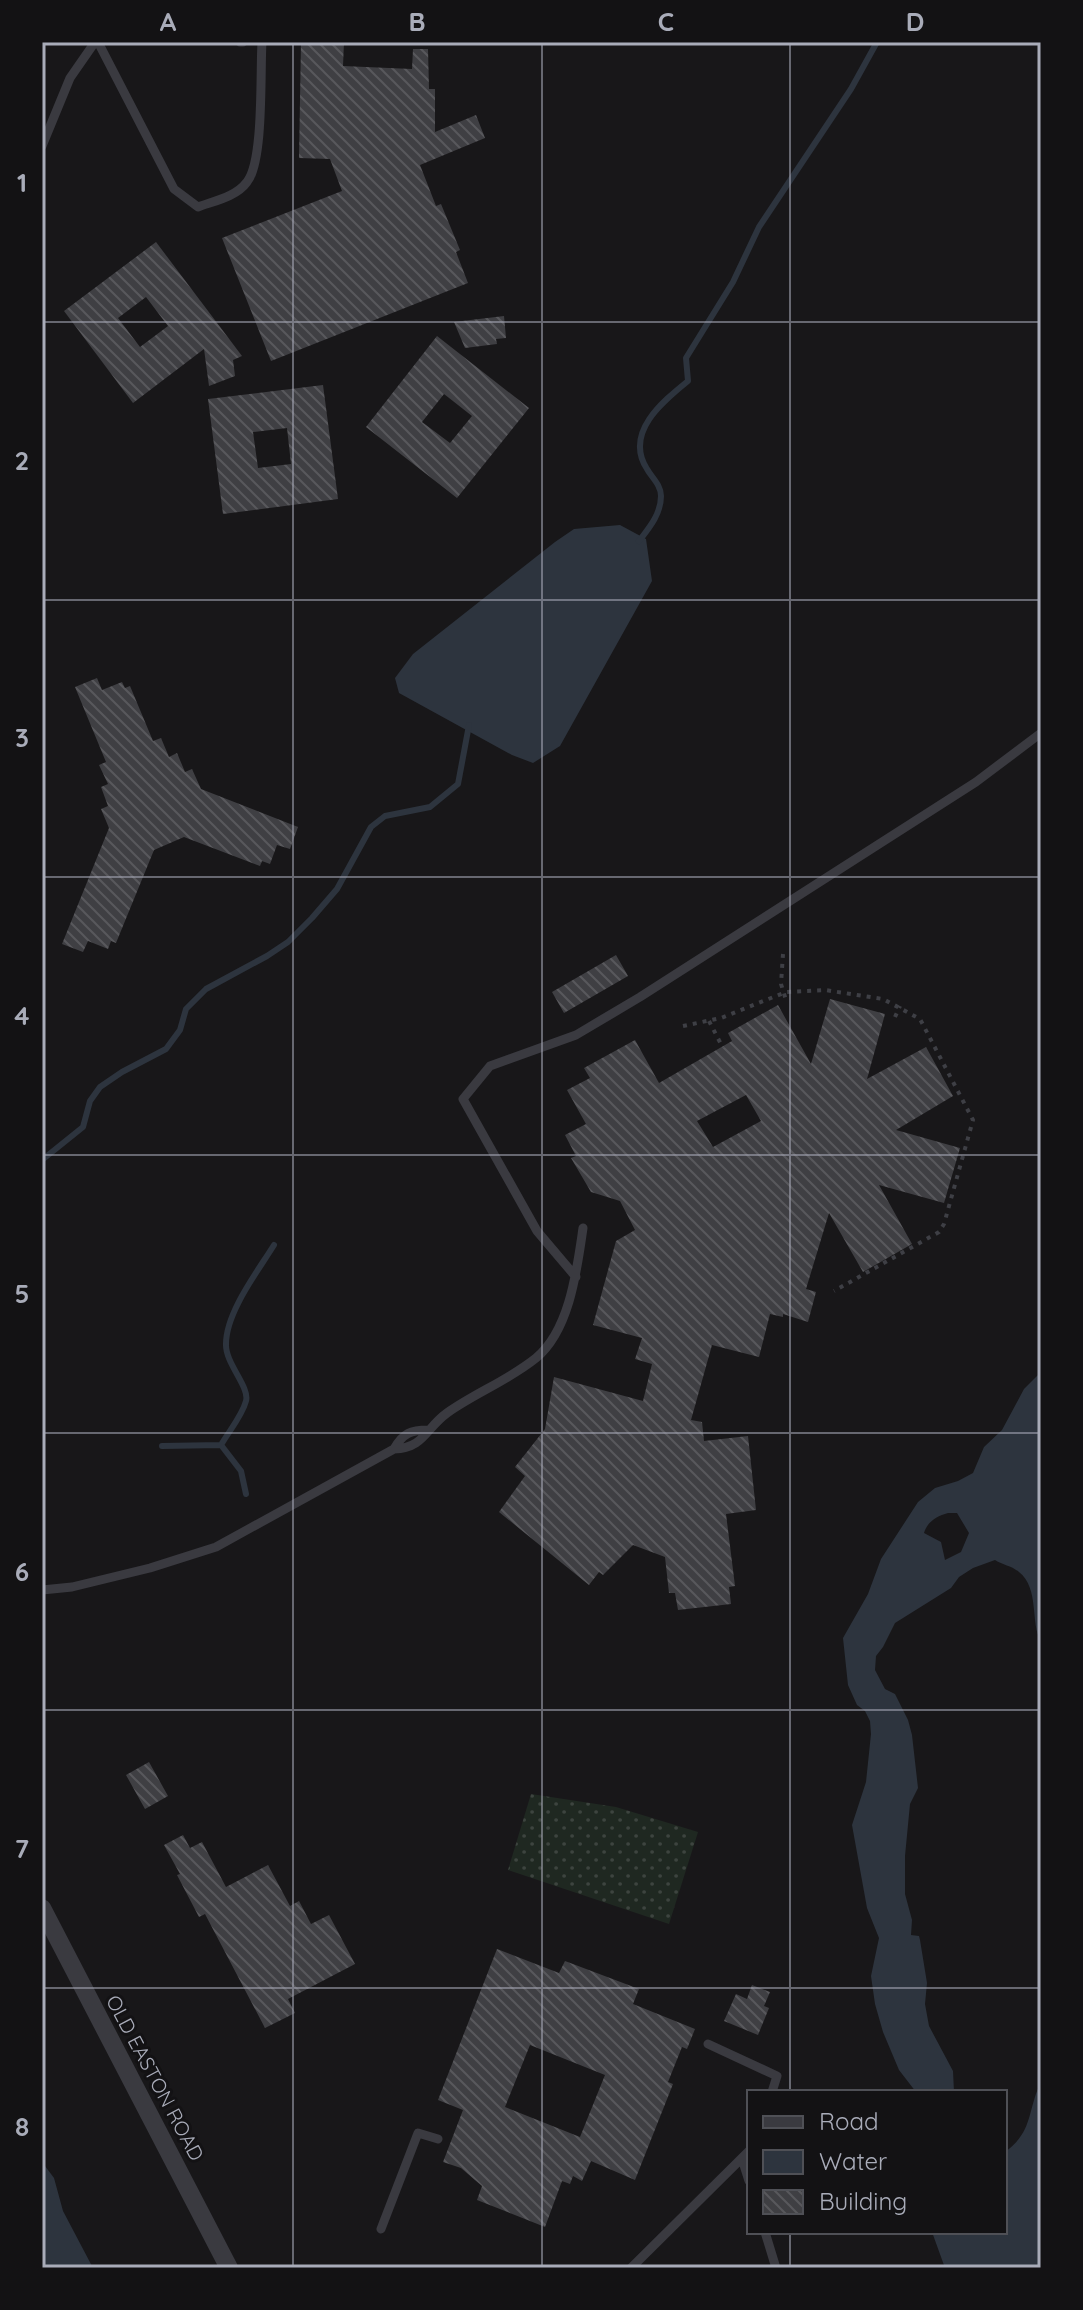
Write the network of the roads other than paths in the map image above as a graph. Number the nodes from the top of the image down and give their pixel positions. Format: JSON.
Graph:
{"nodes":[{"id":1,"x":96,"y":42,"type":"edge"},
{"id":2,"x":262,"y":42,"type":"edge"},
{"id":3,"x":42,"y":146,"type":"edge"},
{"id":4,"x":1041,"y":733,"type":"edge"},
{"id":5,"x":583,"y":1228,"type":"dead end"},
{"id":6,"x":576,"y":1277,"type":"junction"},
{"id":7,"x":42,"y":1590,"type":"edge"},
{"id":8,"x":42,"y":1908,"type":"edge"},
{"id":9,"x":708,"y":2044,"type":"dead end"},
{"id":10,"x":773,"y":2090,"type":"edge"},
{"id":11,"x":438,"y":2139,"type":"dead end"},
{"id":12,"x":746,"y":2155,"type":"edge"},
{"id":13,"x":381,"y":2229,"type":"dead end"},
{"id":14,"x":766,"y":2234,"type":"edge"},
{"id":15,"x":229,"y":2268,"type":"edge"},
{"id":16,"x":631,"y":2268,"type":"edge"},
{"id":17,"x":776,"y":2268,"type":"edge"}],
"edges":[{"from":1,"to":2,"type":"lane"},
{"from":1,"to":3,"type":"lane"},
{"from":4,"to":6,"type":"lane"},
{"from":5,"to":6,"type":"lane"},
{"from":6,"to":7,"type":"lane"},
{"from":8,"to":15,"type":"street","name":"OLD EASTON ROAD"},
{"from":9,"to":10,"type":"lane"},
{"from":11,"to":13,"type":"lane"},
{"from":12,"to":16,"type":"lane"},
{"from":14,"to":17,"type":"lane"}]}
